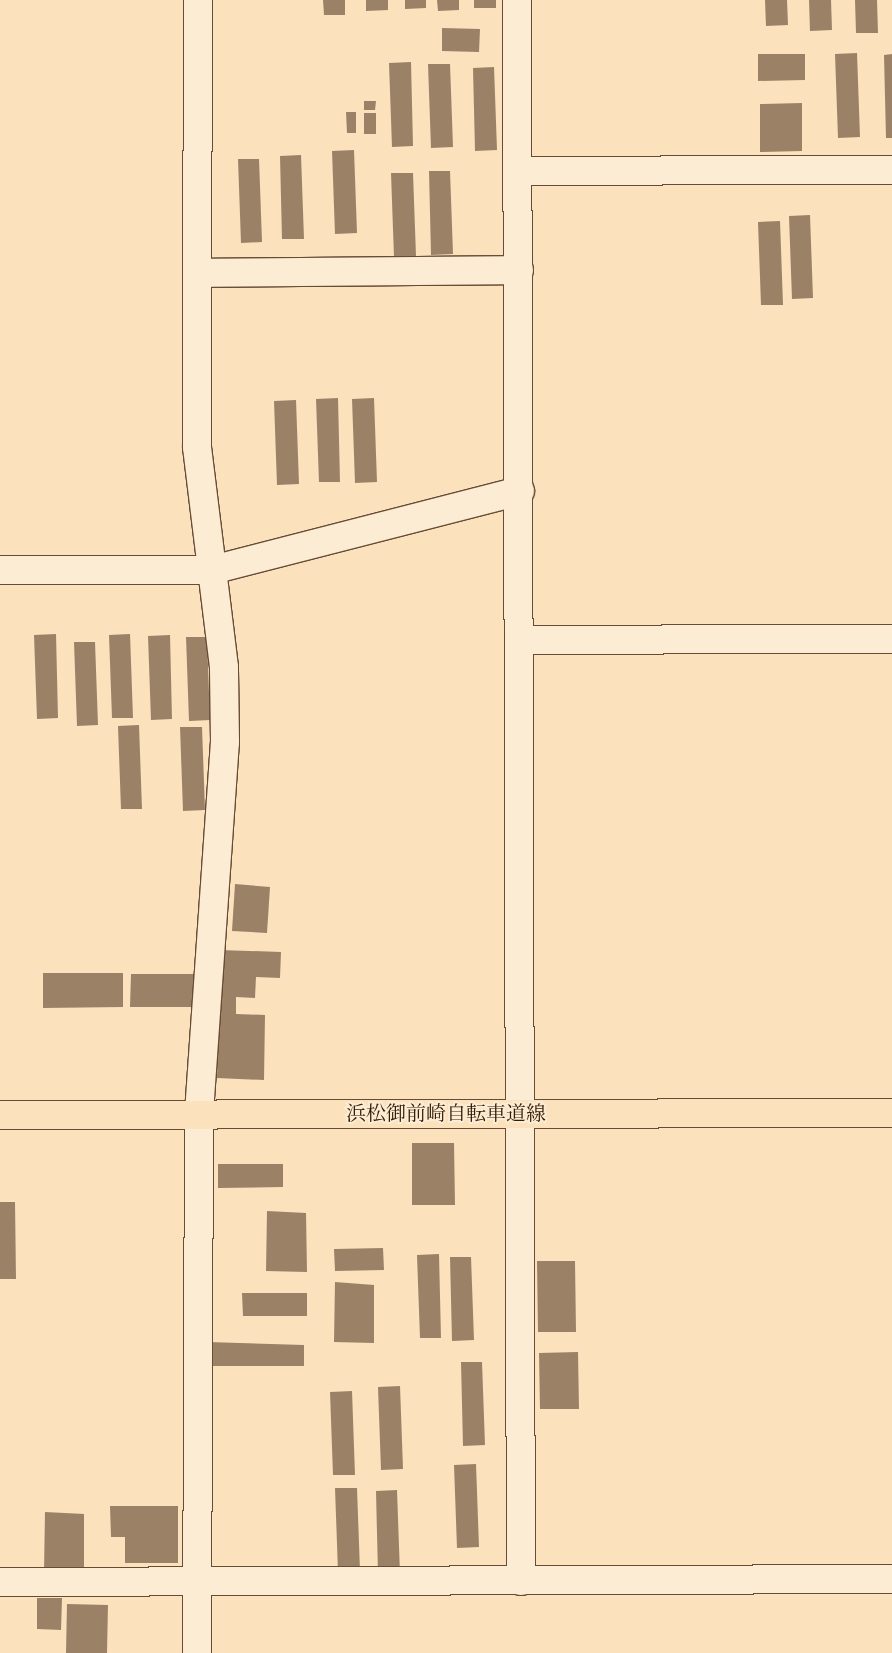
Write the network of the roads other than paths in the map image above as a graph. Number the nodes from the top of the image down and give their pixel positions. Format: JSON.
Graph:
{"nodes":[{"id":1,"x":198,"y":0,"type":"edge"},
{"id":2,"x":518,"y":0,"type":"edge"},
{"id":3,"x":892,"y":170,"type":"edge"},
{"id":4,"x":518,"y":171,"type":"junction"},
{"id":5,"x":519,"y":270,"type":"junction"},
{"id":6,"x":199,"y":273,"type":"junction"},
{"id":7,"x":520,"y":492,"type":"junction"},
{"id":8,"x":0,"y":570,"type":"edge"},
{"id":9,"x":212,"y":570,"type":"junction"},
{"id":10,"x":892,"y":638,"type":"edge"},
{"id":11,"x":520,"y":640,"type":"junction"},
{"id":12,"x":199,"y":1113,"type":"junction"},
{"id":13,"x":521,"y":1113,"type":"junction"},
{"id":14,"x":892,"y":1113,"type":"edge"},
{"id":15,"x":0,"y":1115,"type":"edge"},
{"id":16,"x":892,"y":1579,"type":"edge"},
{"id":17,"x":521,"y":1581,"type":"junction"},
{"id":18,"x":0,"y":1582,"type":"edge"},
{"id":19,"x":197,"y":1583,"type":"junction"},
{"id":20,"x":196,"y":1653,"type":"edge"}],
"edges":[{"from":1,"to":6,"type":"street"},
{"from":2,"to":4,"type":"street"},
{"from":3,"to":4,"type":"street"},
{"from":4,"to":5,"type":"street"},
{"from":5,"to":6,"type":"street"},
{"from":5,"to":7,"type":"street"},
{"from":6,"to":9,"type":"street"},
{"from":7,"to":9,"type":"street"},
{"from":7,"to":11,"type":"street"},
{"from":8,"to":9,"type":"street"},
{"from":9,"to":12,"type":"street"},
{"from":10,"to":11,"type":"street"},
{"from":11,"to":13,"type":"street"},
{"from":12,"to":13,"type":"main road","name":"浜松御前崎自転車道線"},
{"from":12,"to":15,"type":"main road","name":"浜松御前崎自転車道線"},
{"from":12,"to":19,"type":"street"},
{"from":13,"to":14,"type":"main road","name":"浜松御前崎自転車道線"},
{"from":13,"to":17,"type":"street"},
{"from":16,"to":17,"type":"street"},
{"from":17,"to":19,"type":"street"},
{"from":18,"to":19,"type":"street"},
{"from":19,"to":20,"type":"street"}]}
